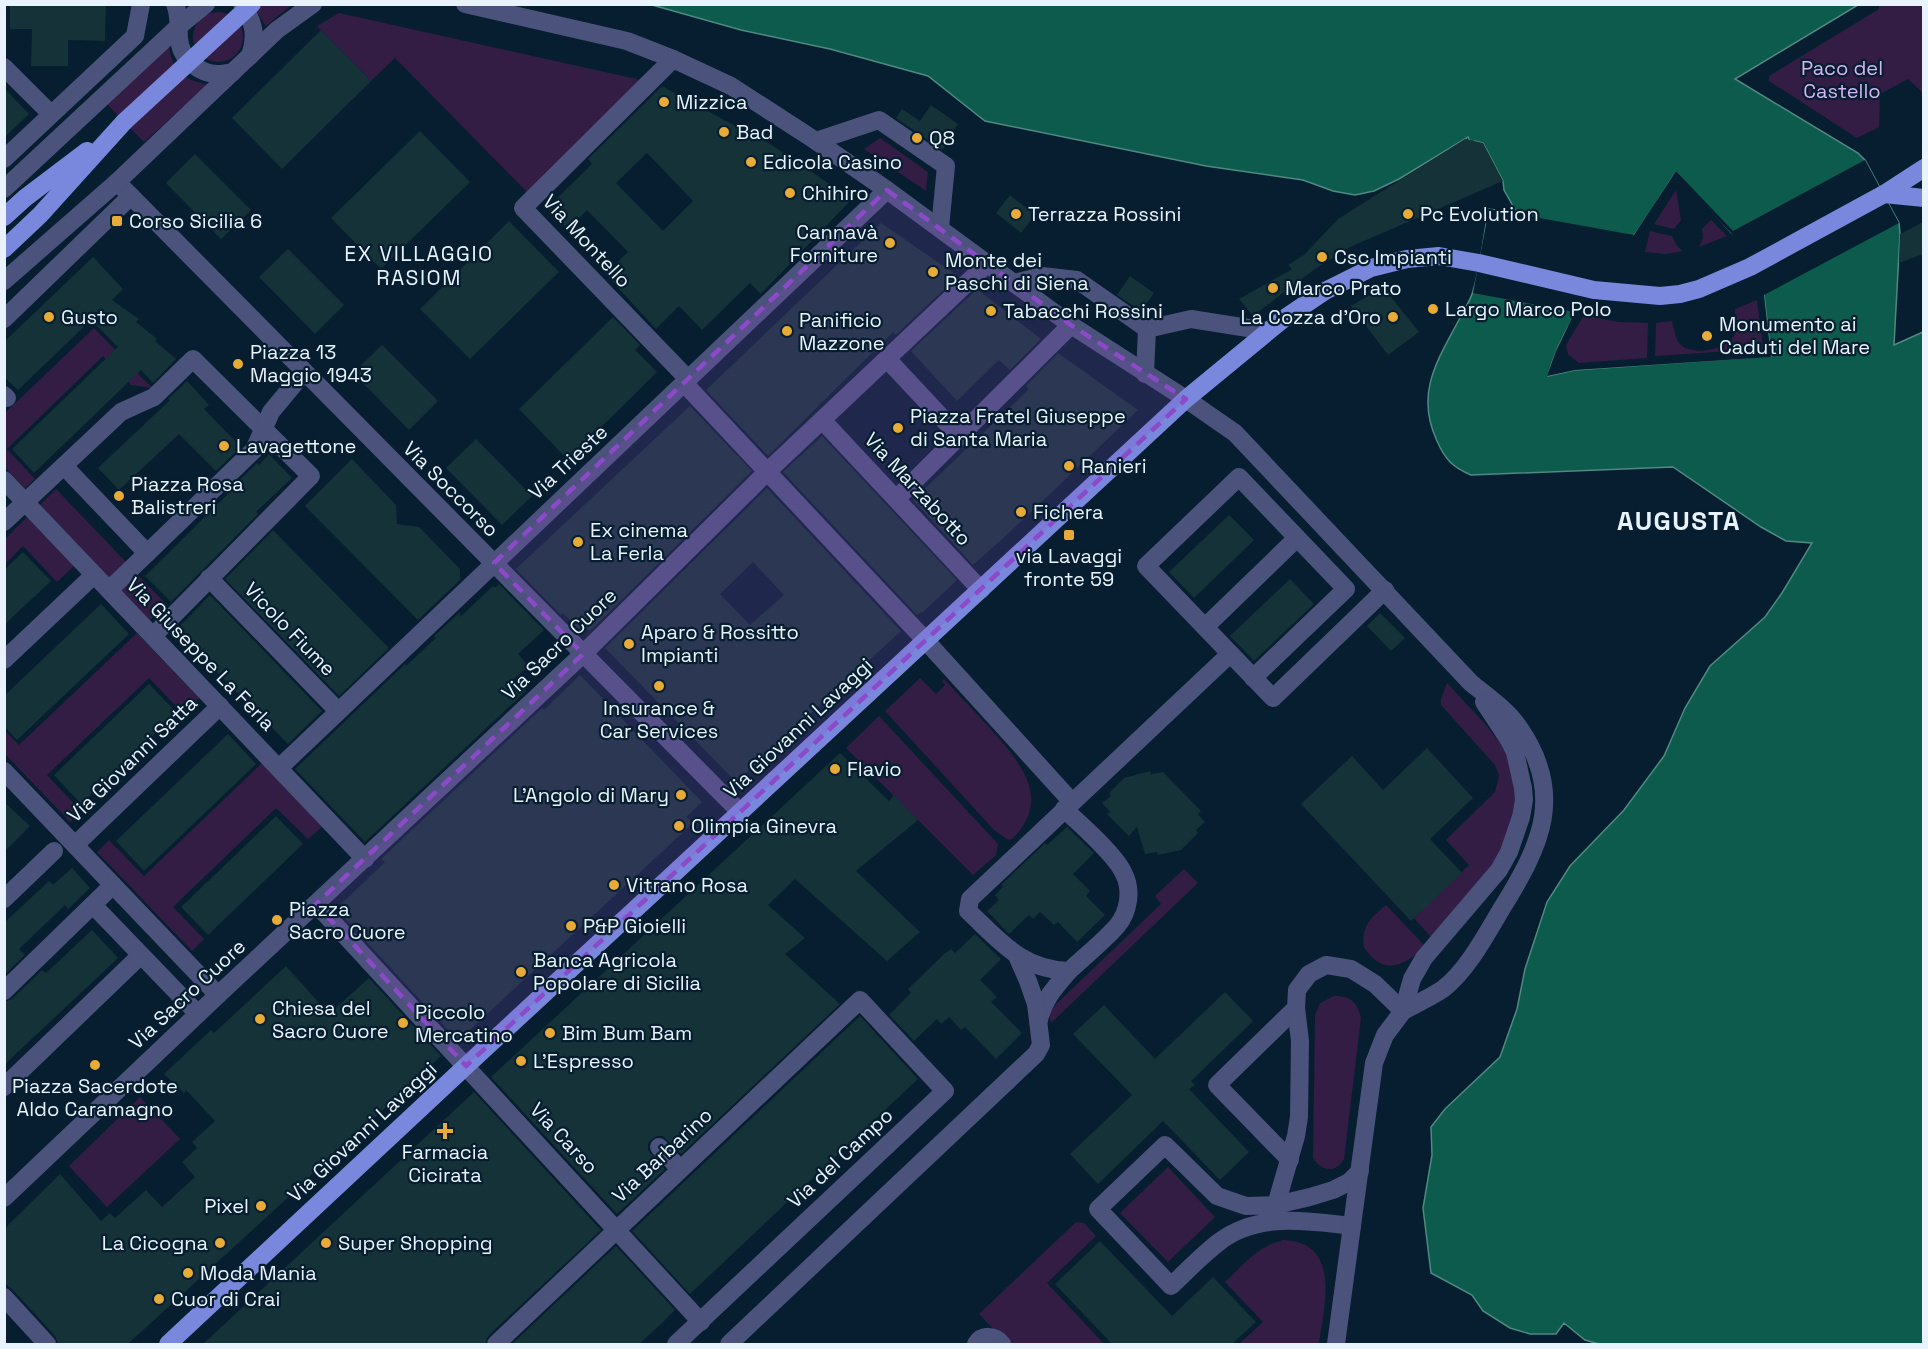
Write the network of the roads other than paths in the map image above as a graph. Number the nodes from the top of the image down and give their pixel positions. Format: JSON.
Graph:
{"nodes":[{"id":1,"x":141,"y":4,"type":"edge"},
{"id":2,"x":175,"y":4,"type":"edge"},
{"id":3,"x":206,"y":4,"type":"edge"},
{"id":4,"x":242,"y":4,"type":"edge"},
{"id":5,"x":252,"y":4,"type":"edge"},
{"id":6,"x":313,"y":4,"type":"edge"},
{"id":7,"x":465,"y":4,"type":"edge"},
{"id":8,"x":179,"y":26,"type":"junction"},
{"id":9,"x":250,"y":56,"type":"junction"},
{"id":10,"x":673,"y":59,"type":"junction"},
{"id":11,"x":4,"y":67,"type":"edge"},
{"id":12,"x":233,"y":72,"type":"junction"},
{"id":13,"x":51,"y":114,"type":"junction"},
{"id":14,"x":124,"y":122,"type":"junction"},
{"id":15,"x":816,"y":141,"type":"junction"},
{"id":16,"x":4,"y":159,"type":"edge"},
{"id":17,"x":1923,"y":168,"type":"edge"},
{"id":18,"x":117,"y":182,"type":"junction"},
{"id":19,"x":4,"y":189,"type":"edge"},
{"id":20,"x":887,"y":190,"type":"junction"},
{"id":21,"x":1884,"y":194,"type":"junction"},
{"id":22,"x":131,"y":196,"type":"junction"},
{"id":23,"x":1923,"y":198,"type":"edge"},
{"id":24,"x":4,"y":217,"type":"edge"},
{"id":25,"x":940,"y":228,"type":"junction"},
{"id":26,"x":4,"y":249,"type":"edge"},
{"id":27,"x":987,"y":264,"type":"junction"},
{"id":28,"x":4,"y":281,"type":"edge"},
{"id":29,"x":1014,"y":284,"type":"junction"},
{"id":30,"x":4,"y":319,"type":"edge"},
{"id":31,"x":1071,"y":325,"type":"junction"},
{"id":32,"x":1147,"y":329,"type":"junction"},
{"id":33,"x":1267,"y":331,"type":"junction"},
{"id":34,"x":887,"y":359,"type":"junction"},
{"id":35,"x":304,"y":372,"type":"junction"},
{"id":36,"x":1145,"y":374,"type":"junction"},
{"id":37,"x":686,"y":381,"type":"junction"},
{"id":38,"x":1186,"y":399,"type":"junction"},
{"id":39,"x":822,"y":420,"type":"junction"},
{"id":40,"x":264,"y":429,"type":"junction"},
{"id":41,"x":959,"y":436,"type":"junction"},
{"id":42,"x":64,"y":466,"type":"junction"},
{"id":43,"x":767,"y":472,"type":"junction"},
{"id":44,"x":4,"y":480,"type":"edge"},
{"id":45,"x":896,"y":499,"type":"junction"},
{"id":46,"x":26,"y":502,"type":"junction"},
{"id":47,"x":4,"y":522,"type":"edge"},
{"id":48,"x":1297,"y":538,"type":"junction"},
{"id":49,"x":147,"y":553,"type":"junction"},
{"id":50,"x":494,"y":563,"type":"junction"},
{"id":51,"x":94,"y":575,"type":"junction"},
{"id":52,"x":209,"y":578,"type":"junction"},
{"id":53,"x":109,"y":590,"type":"junction"},
{"id":54,"x":981,"y":590,"type":"junction"},
{"id":55,"x":1385,"y":590,"type":"junction"},
{"id":56,"x":1205,"y":627,"type":"junction"},
{"id":57,"x":153,"y":636,"type":"junction"},
{"id":58,"x":926,"y":641,"type":"junction"},
{"id":59,"x":583,"y":654,"type":"junction"},
{"id":60,"x":1230,"y":654,"type":"junction"},
{"id":61,"x":4,"y":660,"type":"edge"},
{"id":62,"x":1253,"y":678,"type":"junction"},
{"id":63,"x":1471,"y":683,"type":"junction"},
{"id":64,"x":220,"y":706,"type":"junction"},
{"id":65,"x":338,"y":711,"type":"junction"},
{"id":66,"x":279,"y":768,"type":"junction"},
{"id":67,"x":4,"y":771,"type":"edge"},
{"id":68,"x":1068,"y":805,"type":"junction"},
{"id":69,"x":740,"y":812,"type":"junction"},
{"id":70,"x":75,"y":845,"type":"junction"},
{"id":71,"x":54,"y":851,"type":"dead end"},
{"id":72,"x":365,"y":859,"type":"junction"},
{"id":73,"x":113,"y":885,"type":"junction"},
{"id":74,"x":4,"y":899,"type":"edge"},
{"id":75,"x":316,"y":904,"type":"junction"},
{"id":76,"x":93,"y":905,"type":"junction"},
{"id":77,"x":141,"y":955,"type":"junction"},
{"id":78,"x":1017,"y":956,"type":"junction"},
{"id":79,"x":1069,"y":971,"type":"junction"},
{"id":80,"x":4,"y":991,"type":"edge"},
{"id":81,"x":218,"y":995,"type":"junction"},
{"id":82,"x":860,"y":1000,"type":"joint"},
{"id":83,"x":1296,"y":1008,"type":"junction"},
{"id":84,"x":1403,"y":1011,"type":"junction"},
{"id":85,"x":198,"y":1014,"type":"junction"},
{"id":86,"x":1038,"y":1022,"type":"junction"},
{"id":87,"x":466,"y":1065,"type":"junction"},
{"id":88,"x":4,"y":1087,"type":"edge"},
{"id":89,"x":659,"y":1146,"type":"dead end"},
{"id":90,"x":1290,"y":1160,"type":"junction"},
{"id":91,"x":680,"y":1169,"type":"junction"},
{"id":92,"x":1360,"y":1171,"type":"junction"},
{"id":93,"x":4,"y":1198,"type":"edge"},
{"id":94,"x":1276,"y":1205,"type":"junction"},
{"id":95,"x":1352,"y":1226,"type":"junction"},
{"id":96,"x":616,"y":1229,"type":"junction"},
{"id":97,"x":4,"y":1297,"type":"edge"},
{"id":98,"x":701,"y":1322,"type":"junction"},
{"id":99,"x":47,"y":1344,"type":"edge"},
{"id":100,"x":169,"y":1344,"type":"edge"},
{"id":101,"x":496,"y":1344,"type":"edge"},
{"id":102,"x":676,"y":1344,"type":"edge"},
{"id":103,"x":729,"y":1344,"type":"edge"},
{"id":104,"x":976,"y":1344,"type":"edge"},
{"id":105,"x":1002,"y":1344,"type":"edge"},
{"id":106,"x":1336,"y":1344,"type":"edge"}],
"edges":[{"from":1,"to":13,"type":"street"},
{"from":2,"to":8,"type":"street"},
{"from":3,"to":8,"type":"street"},
{"from":4,"to":9,"type":"street"},
{"from":5,"to":14,"type":"main road","bridge":true},
{"from":6,"to":9,"type":"street"},
{"from":7,"to":10,"type":"street"},
{"from":8,"to":12,"type":"street"},
{"from":8,"to":19,"type":"street"},
{"from":9,"to":12,"type":"street"},
{"from":10,"to":15,"type":"street"},
{"from":10,"to":37,"type":"street","name":"Via Montello"},
{"from":11,"to":13,"type":"street"},
{"from":12,"to":18,"type":"street"},
{"from":13,"to":16,"type":"street"},
{"from":14,"to":24,"type":"main road"},
{"from":14,"to":26,"type":"main road"},
{"from":15,"to":20,"type":"street"},
{"from":15,"to":25,"type":"street"},
{"from":17,"to":21,"type":"main road"},
{"from":18,"to":22,"type":"street","name":"Via Soccorso"},
{"from":18,"to":28,"type":"street"},
{"from":20,"to":25,"type":"street"},
{"from":20,"to":37,"type":"street","name":"Via Trieste"},
{"from":21,"to":23,"type":"main road"},
{"from":21,"to":33,"type":"main road","name":"Via Giovanni Lavaggi"},
{"from":22,"to":30,"type":"street"},
{"from":22,"to":35,"type":"street","name":"Via Soccorso"},
{"from":25,"to":27,"type":"street"},
{"from":27,"to":29,"type":"street"},
{"from":27,"to":34,"type":"street","name":"Via Sacro Cuore"},
{"from":29,"to":31,"type":"street"},
{"from":29,"to":32,"type":"street"},
{"from":31,"to":36,"type":"street"},
{"from":31,"to":41,"type":"street"},
{"from":32,"to":33,"type":"street"},
{"from":32,"to":36,"type":"street"},
{"from":33,"to":38,"type":"main road","name":"Via Giovanni Lavaggi"},
{"from":34,"to":39,"type":"street","name":"Via Sacro Cuore"},
{"from":34,"to":41,"type":"street"},
{"from":35,"to":40,"type":"street"},
{"from":35,"to":50,"type":"street","name":"Via Soccorso"},
{"from":36,"to":38,"type":"street"},
{"from":37,"to":43,"type":"street","name":"Via Montello"},
{"from":37,"to":50,"type":"street","name":"Via Trieste"},
{"from":38,"to":54,"type":"main road","name":"Via Giovanni Lavaggi"},
{"from":38,"to":55,"type":"street"},
{"from":39,"to":43,"type":"street","name":"Via Sacro Cuore"},
{"from":39,"to":45,"type":"street","name":"Via Marzabotto"},
{"from":40,"to":42,"type":"street"},
{"from":40,"to":49,"type":"street"},
{"from":40,"to":52,"type":"street"},
{"from":41,"to":45,"type":"street"},
{"from":42,"to":46,"type":"street"},
{"from":42,"to":49,"type":"street"},
{"from":43,"to":58,"type":"street","name":"Via Montello"},
{"from":43,"to":59,"type":"street","name":"Via Sacro Cuore"},
{"from":44,"to":46,"type":"street","name":"Via Giuseppe La Ferla"},
{"from":45,"to":54,"type":"street","name":"Via Marzabotto"},
{"from":46,"to":47,"type":"street"},
{"from":46,"to":51,"type":"street","name":"Via Giuseppe La Ferla"},
{"from":48,"to":56,"type":"street"},
{"from":48,"to":56,"type":"street"},
{"from":48,"to":62,"type":"street"},
{"from":49,"to":53,"type":"street"},
{"from":50,"to":59,"type":"street","name":"Via Soccorso"},
{"from":50,"to":65,"type":"street","name":"Via Trieste"},
{"from":51,"to":53,"type":"street","name":"Via Giuseppe La Ferla"},
{"from":51,"to":61,"type":"street"},
{"from":52,"to":57,"type":"street"},
{"from":52,"to":65,"type":"street","name":"Vicolo Fiume"},
{"from":53,"to":57,"type":"street","name":"Via Giuseppe La Ferla"},
{"from":54,"to":58,"type":"main road","name":"Via Giovanni Lavaggi"},
{"from":55,"to":62,"type":"street"},
{"from":55,"to":63,"type":"street"},
{"from":56,"to":60,"type":"street"},
{"from":57,"to":64,"type":"street","name":"Via Giuseppe La Ferla"},
{"from":58,"to":68,"type":"street","name":"Via Montello"},
{"from":58,"to":69,"type":"main road","name":"Via Giovanni Lavaggi"},
{"from":59,"to":69,"type":"street","name":"Via Soccorso"},
{"from":59,"to":72,"type":"street","name":"Via Sacro Cuore"},
{"from":60,"to":62,"type":"street"},
{"from":60,"to":68,"type":"street"},
{"from":63,"to":84,"type":"street"},
{"from":63,"to":84,"type":"street"},
{"from":64,"to":66,"type":"street","name":"Via Giuseppe La Ferla"},
{"from":64,"to":70,"type":"street","name":"Via Giovanni Satta"},
{"from":65,"to":66,"type":"street","name":"Via Trieste"},
{"from":66,"to":72,"type":"street","name":"Via Giuseppe La Ferla"},
{"from":67,"to":70,"type":"street"},
{"from":68,"to":78,"type":"street"},
{"from":68,"to":79,"type":"street"},
{"from":69,"to":87,"type":"main road","name":"Via Giovanni Lavaggi"},
{"from":70,"to":73,"type":"street"},
{"from":71,"to":74,"type":"street"},
{"from":72,"to":75,"type":"street","name":"Via Sacro Cuore"},
{"from":73,"to":76,"type":"street"},
{"from":73,"to":81,"type":"street"},
{"from":75,"to":81,"type":"street","name":"Via Sacro Cuore"},
{"from":75,"to":87,"type":"street","name":"Via Carso"},
{"from":76,"to":77,"type":"street"},
{"from":76,"to":80,"type":"street"},
{"from":77,"to":85,"type":"street"},
{"from":77,"to":88,"type":"street"},
{"from":78,"to":79,"type":"street"},
{"from":78,"to":86,"type":"street"},
{"from":79,"to":86,"type":"street"},
{"from":81,"to":85,"type":"street","name":"Via Sacro Cuore"},
{"from":82,"to":91,"type":"street","name":"Via Barbarino"},
{"from":82,"to":98,"type":"street","name":"Via del Campo"},
{"from":83,"to":84,"type":"street"},
{"from":83,"to":90,"type":"street"},
{"from":83,"to":90,"type":"street"},
{"from":84,"to":92,"type":"street"},
{"from":85,"to":93,"type":"street","name":"Via Sacro Cuore"},
{"from":86,"to":103,"type":"street"},
{"from":87,"to":96,"type":"street","name":"Via Carso"},
{"from":87,"to":100,"type":"main road","name":"Via Giovanni Lavaggi"},
{"from":89,"to":91,"type":"street"},
{"from":90,"to":94,"type":"street"},
{"from":91,"to":96,"type":"street","name":"Via Barbarino"},
{"from":92,"to":94,"type":"street"},
{"from":92,"to":95,"type":"street"},
{"from":94,"to":95,"type":"street"},
{"from":95,"to":106,"type":"street"},
{"from":96,"to":98,"type":"street","name":"Via Carso"},
{"from":96,"to":101,"type":"street","name":"Via Barbarino"},
{"from":97,"to":99,"type":"street"},
{"from":98,"to":102,"type":"street","name":"Via del Campo"},
{"from":104,"to":105,"type":"street"}]}
